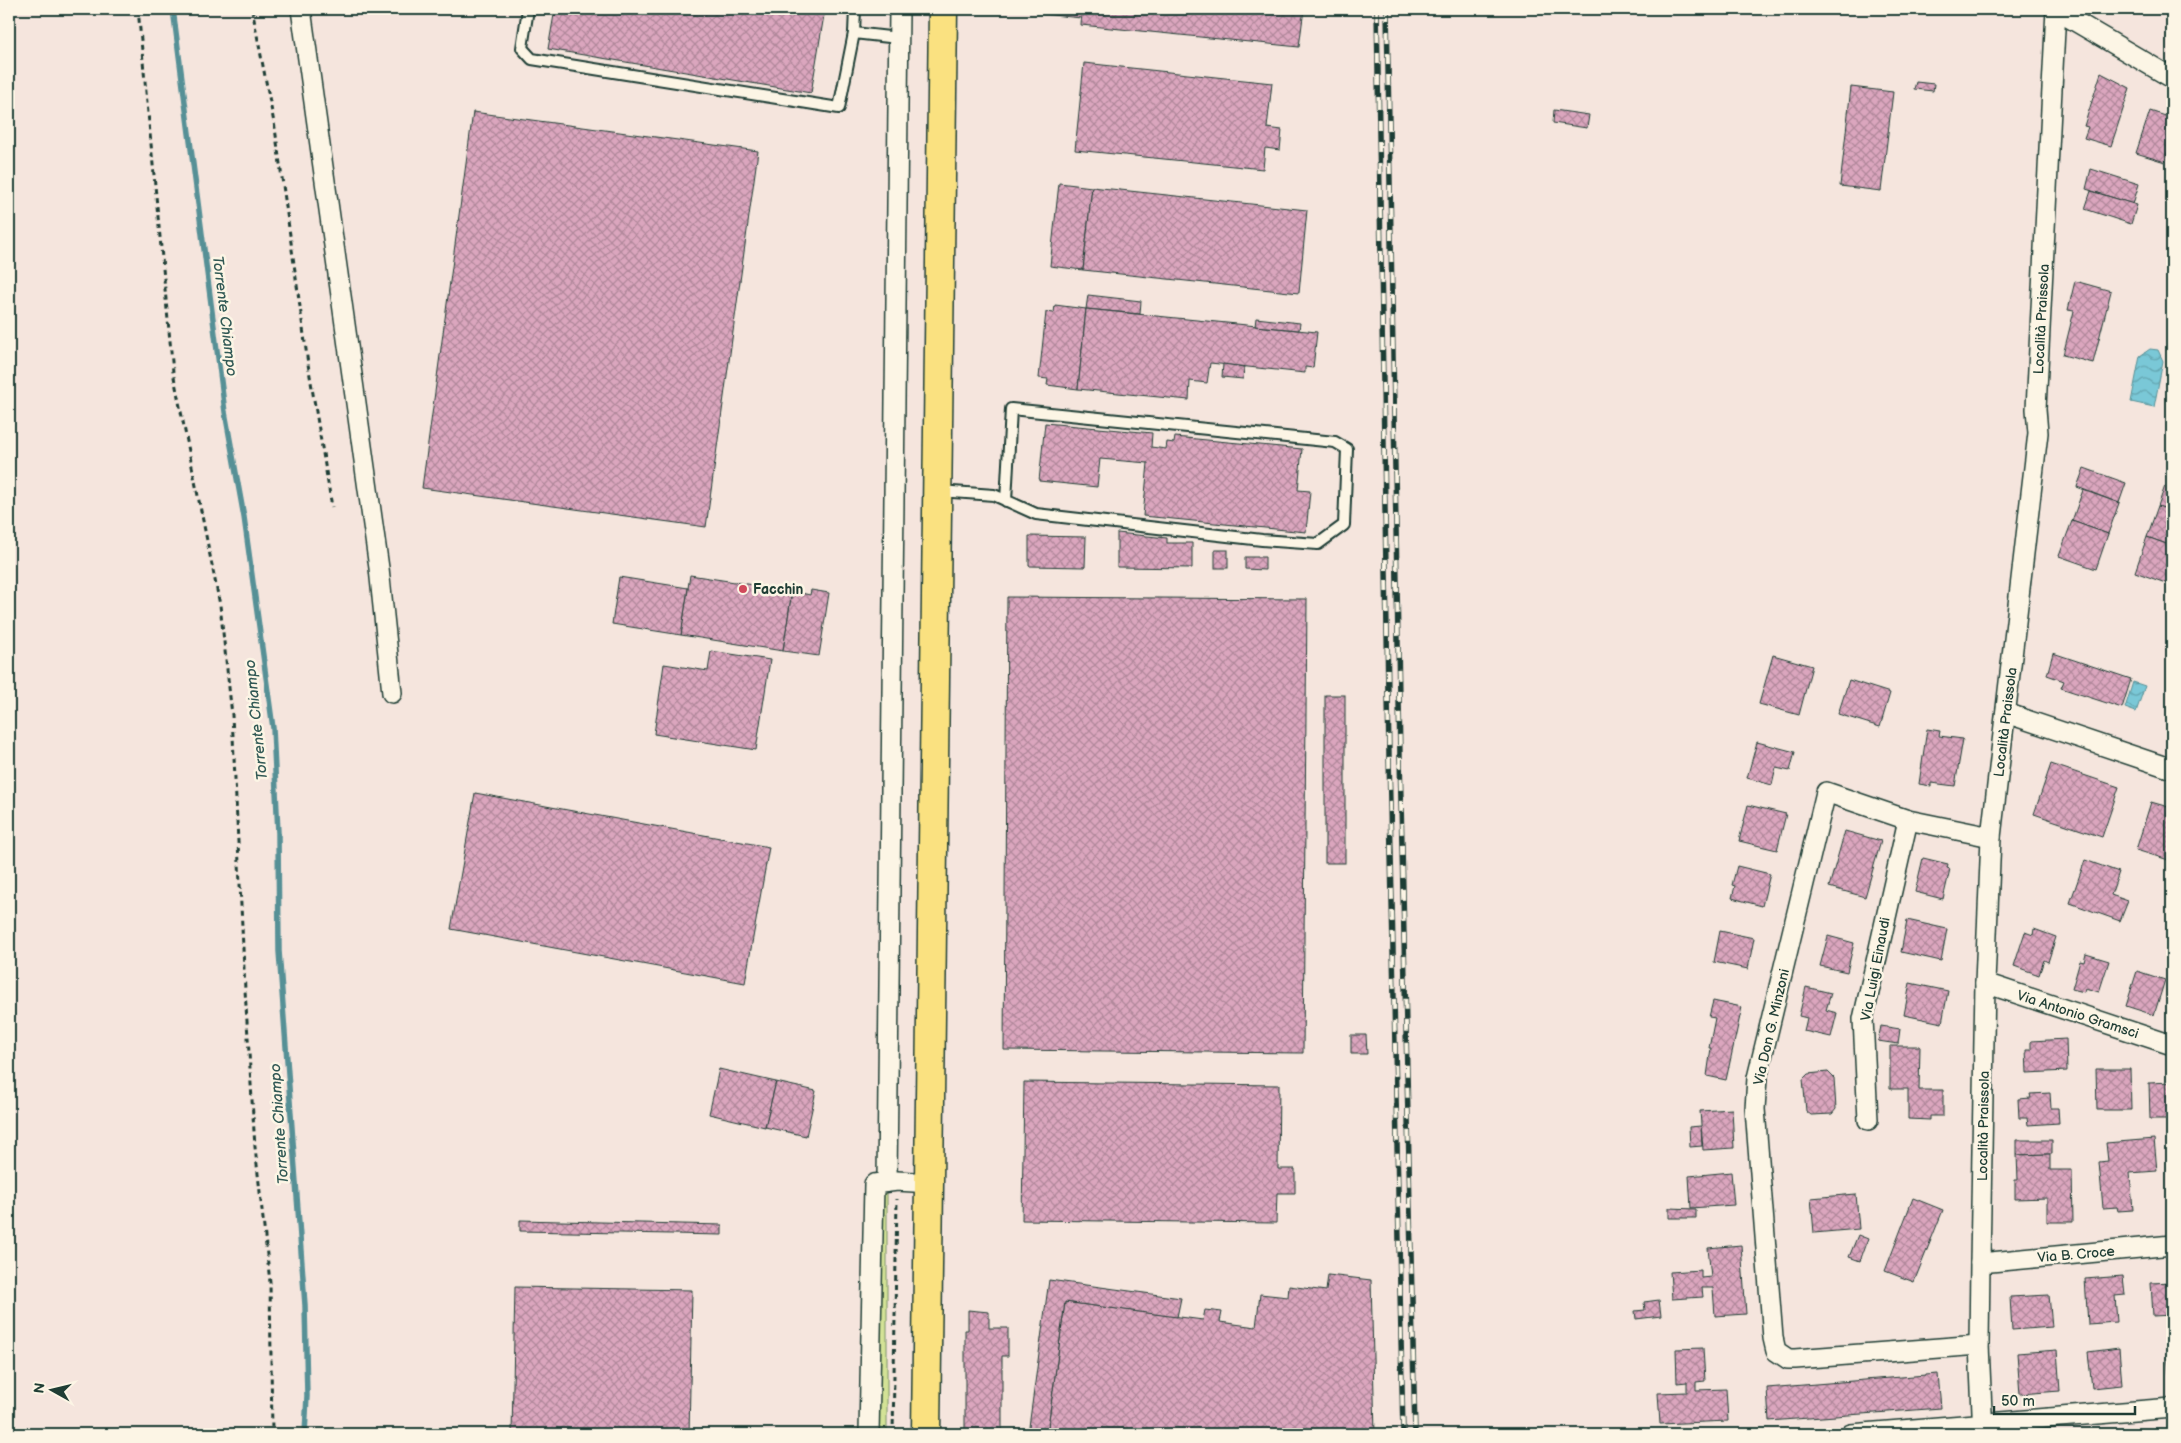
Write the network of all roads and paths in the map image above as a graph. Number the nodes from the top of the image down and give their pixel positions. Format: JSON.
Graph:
{"nodes":[{"id":1,"x":138,"y":9,"type":"edge"},
{"id":2,"x":252,"y":9,"type":"edge"},
{"id":3,"x":301,"y":9,"type":"edge"},
{"id":4,"x":528,"y":9,"type":"edge"},
{"id":5,"x":855,"y":9,"type":"edge"},
{"id":6,"x":899,"y":9,"type":"edge"},
{"id":7,"x":943,"y":9,"type":"edge"},
{"id":8,"x":2056,"y":10,"type":"edge"},
{"id":9,"x":854,"y":34,"type":"junction"},
{"id":10,"x":898,"y":38,"type":"junction"},
{"id":11,"x":2172,"y":78,"type":"edge"},
{"id":12,"x":938,"y":491,"type":"junction"},
{"id":13,"x":1006,"y":501,"type":"junction"},
{"id":14,"x":332,"y":506,"type":"dead end"},
{"id":15,"x":392,"y":693,"type":"dead end"},
{"id":16,"x":2006,"y":713,"type":"junction"},
{"id":17,"x":2172,"y":769,"type":"edge"},
{"id":18,"x":1908,"y":820,"type":"junction"},
{"id":19,"x":1991,"y":837,"type":"junction"},
{"id":20,"x":1984,"y":982,"type":"junction"},
{"id":21,"x":2172,"y":1045,"type":"edge"},
{"id":22,"x":1868,"y":1120,"type":"dead end"},
{"id":23,"x":887,"y":1182,"type":"junction"},
{"id":24,"x":930,"y":1183,"type":"junction"},
{"id":25,"x":2172,"y":1245,"type":"edge"},
{"id":26,"x":1980,"y":1263,"type":"junction"},
{"id":27,"x":1979,"y":1345,"type":"junction"},
{"id":28,"x":2172,"y":1408,"type":"edge"},
{"id":29,"x":1983,"y":1429,"type":"edge"},
{"id":30,"x":272,"y":1434,"type":"edge"},
{"id":31,"x":869,"y":1434,"type":"edge"},
{"id":32,"x":926,"y":1434,"type":"edge"},
{"id":33,"x":1850,"y":1434,"type":"edge"}],
"edges":[{"from":1,"to":30,"type":"path"},
{"from":2,"to":14,"type":"path"},
{"from":3,"to":15,"type":"street"},
{"from":4,"to":9,"type":"lane"},
{"from":5,"to":9,"type":"lane"},
{"from":6,"to":10,"type":"street"},
{"from":7,"to":12,"type":"main road"},
{"from":8,"to":11,"type":"street"},
{"from":8,"to":16,"type":"street","name":"Località Praissola"},
{"from":9,"to":10,"type":"lane"},
{"from":10,"to":23,"type":"street"},
{"from":12,"to":13,"type":"lane"},
{"from":12,"to":24,"type":"main road"},
{"from":13,"to":13,"type":"lane"},
{"from":16,"to":17,"type":"street"},
{"from":16,"to":19,"type":"street","name":"Località Praissola"},
{"from":18,"to":19,"type":"street","name":"Via Don G. Minzoni"},
{"from":18,"to":22,"type":"street","name":"Via Luigi Einaudi"},
{"from":18,"to":27,"type":"street","name":"Via Don G. Minzoni"},
{"from":19,"to":20,"type":"street","name":"Località Praissola"},
{"from":20,"to":21,"type":"street","name":"Via Antonio Gramsci"},
{"from":20,"to":26,"type":"street","name":"Località Praissola"},
{"from":23,"to":24,"type":"street"},
{"from":23,"to":31,"type":"street"},
{"from":24,"to":32,"type":"main road"},
{"from":25,"to":26,"type":"street","name":"Via B. Croce"},
{"from":26,"to":27,"type":"street","name":"Località Praissola"},
{"from":27,"to":29,"type":"street","name":"Località Praissola"},
{"from":28,"to":29,"type":"street"},
{"from":29,"to":33,"type":"street"}]}
